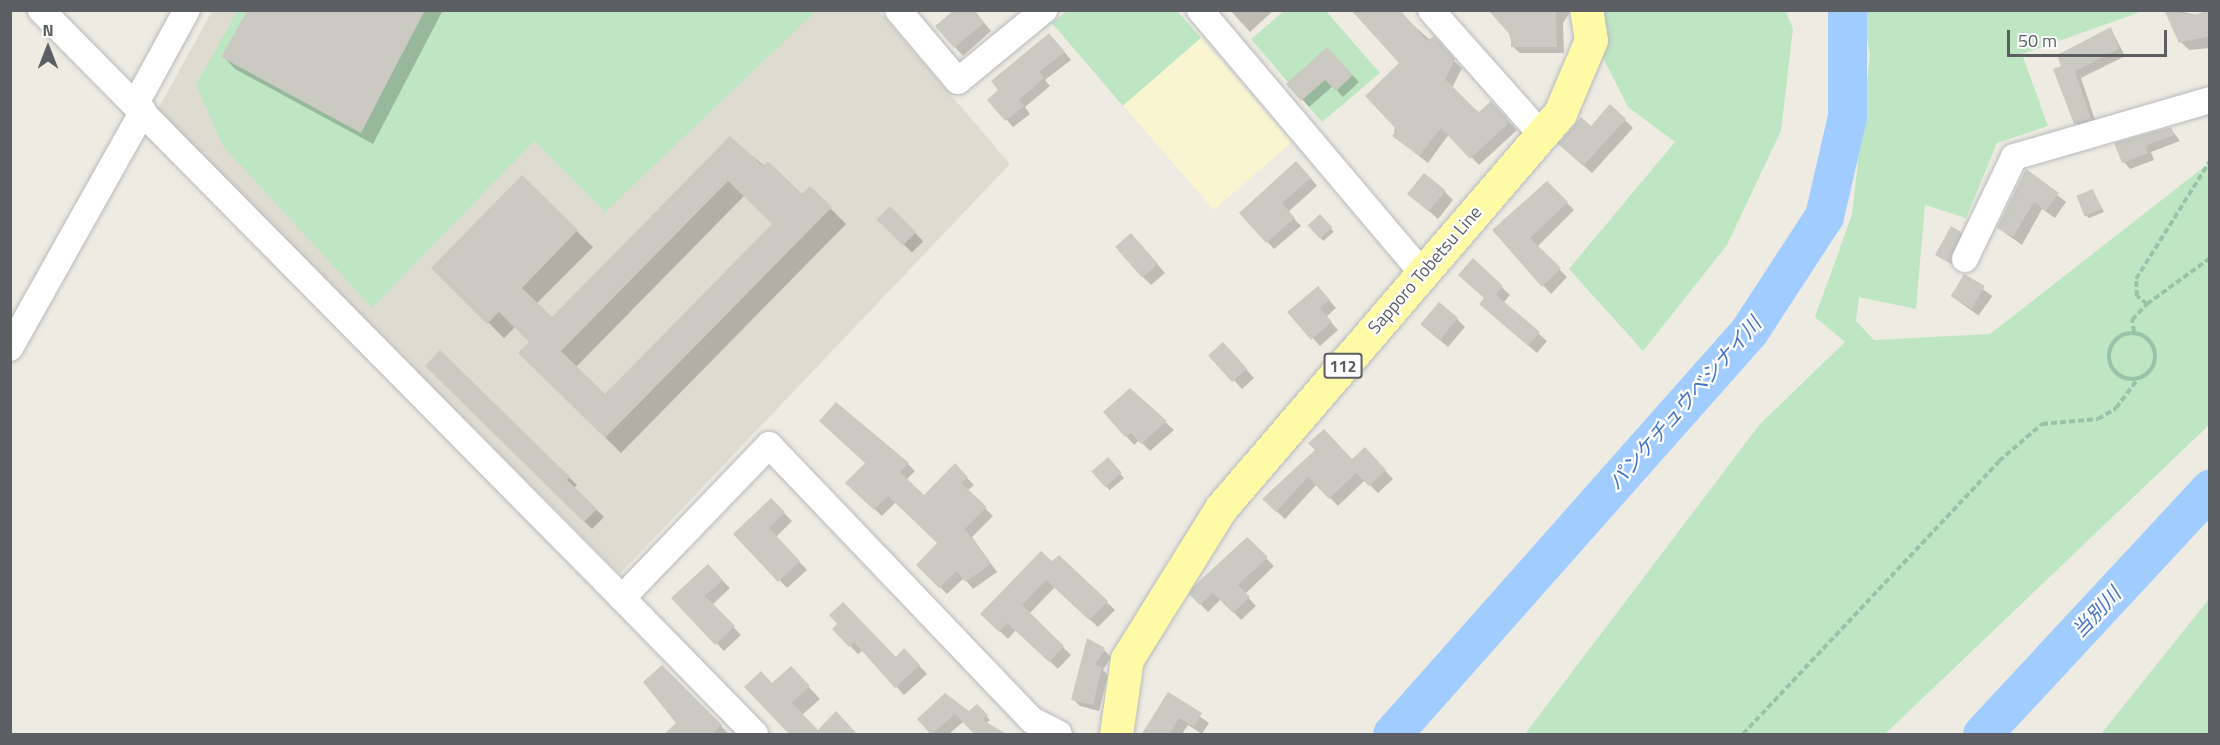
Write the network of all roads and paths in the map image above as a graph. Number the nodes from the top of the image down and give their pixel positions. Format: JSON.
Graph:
{"nodes":[{"id":1,"x":41,"y":10,"type":"edge"},
{"id":2,"x":187,"y":10,"type":"edge"},
{"id":3,"x":897,"y":10,"type":"edge"},
{"id":4,"x":1044,"y":10,"type":"edge"},
{"id":5,"x":1200,"y":10,"type":"edge"},
{"id":6,"x":1431,"y":10,"type":"edge"},
{"id":7,"x":1586,"y":10,"type":"edge"},
{"id":8,"x":2210,"y":100,"type":"edge"},
{"id":9,"x":140,"y":107,"type":"junction"},
{"id":10,"x":1541,"y":134,"type":"junction"},
{"id":11,"x":2210,"y":160,"type":"edge"},
{"id":12,"x":2210,"y":258,"type":"edge"},
{"id":13,"x":1965,"y":260,"type":"dead end"},
{"id":14,"x":1422,"y":273,"type":"junction"},
{"id":15,"x":2147,"y":304,"type":"junction"},
{"id":16,"x":2134,"y":332,"type":"junction"},
{"id":17,"x":10,"y":348,"type":"edge"},
{"id":18,"x":2138,"y":379,"type":"junction"},
{"id":19,"x":622,"y":598,"type":"junction"},
{"id":20,"x":754,"y":735,"type":"edge"},
{"id":21,"x":1059,"y":735,"type":"edge"},
{"id":22,"x":1116,"y":735,"type":"edge"},
{"id":23,"x":1743,"y":735,"type":"edge"}],
"edges":[{"from":1,"to":9,"type":"street"},
{"from":2,"to":9,"type":"street"},
{"from":3,"to":4,"type":"street"},
{"from":5,"to":14,"type":"street"},
{"from":6,"to":10,"type":"street"},
{"from":7,"to":10,"type":"main road","name":"Sapporo Tobetsu Line","number":"112"},
{"from":8,"to":13,"type":"street"},
{"from":9,"to":17,"type":"street"},
{"from":9,"to":19,"type":"street"},
{"from":10,"to":14,"type":"main road","name":"Sapporo Tobetsu Line","number":"112"},
{"from":11,"to":15,"type":"path"},
{"from":12,"to":15,"type":"path"},
{"from":14,"to":22,"type":"main road","name":"Sapporo Tobetsu Line","number":"112"},
{"from":15,"to":16,"type":"path"},
{"from":16,"to":18,"type":"path"},
{"from":16,"to":18,"type":"path"},
{"from":18,"to":23,"type":"path"},
{"from":19,"to":20,"type":"street"},
{"from":19,"to":21,"type":"street"}]}
